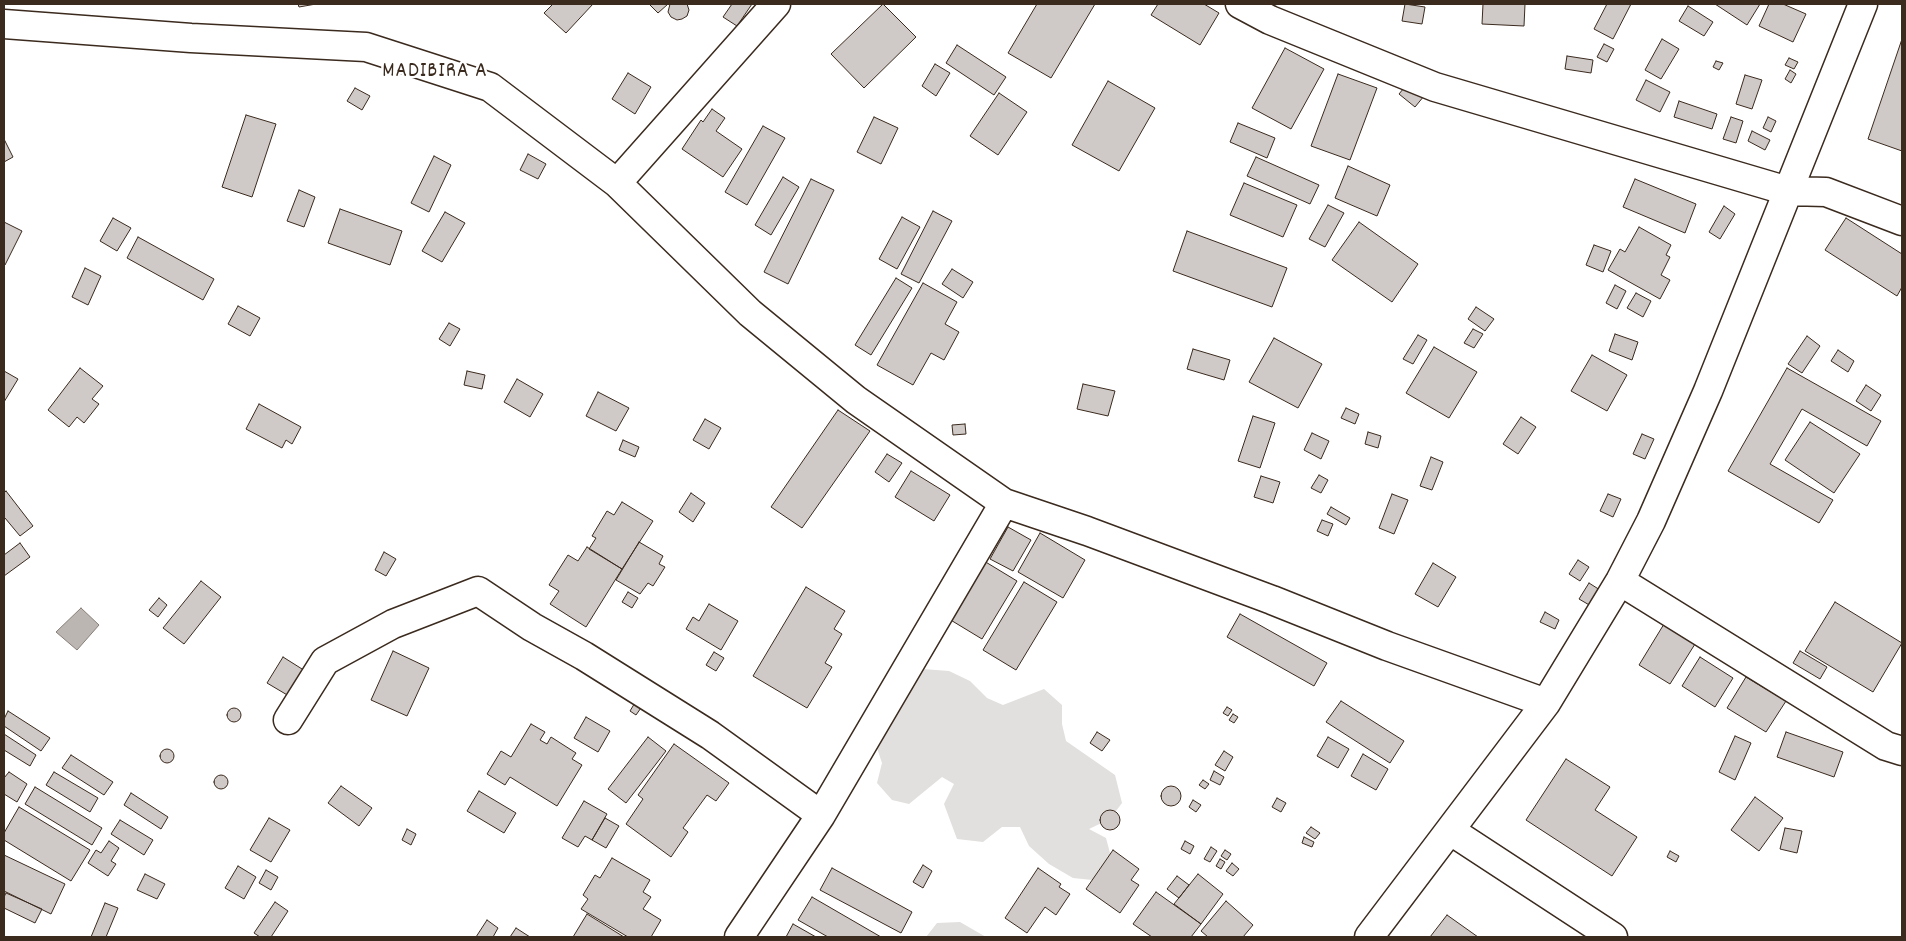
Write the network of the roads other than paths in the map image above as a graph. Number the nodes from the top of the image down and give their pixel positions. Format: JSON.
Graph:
{"nodes":[{"id":1,"x":776,"y":4,"type":"edge"},
{"id":2,"x":1240,"y":4,"type":"edge"},
{"id":3,"x":1863,"y":4,"type":"edge"},
{"id":4,"x":4,"y":24,"type":"edge"},
{"id":5,"x":616,"y":183,"type":"junction"},
{"id":6,"x":1788,"y":191,"type":"junction"},
{"id":7,"x":1902,"y":221,"type":"edge"},
{"id":8,"x":1004,"y":503,"type":"junction"},
{"id":9,"x":1620,"y":581,"type":"junction"},
{"id":10,"x":1546,"y":704,"type":"junction"},
{"id":11,"x":288,"y":720,"type":"dead end"},
{"id":12,"x":1902,"y":751,"type":"edge"},
{"id":13,"x":821,"y":815,"type":"junction"},
{"id":14,"x":1451,"y":831,"type":"junction"},
{"id":15,"x":739,"y":937,"type":"edge"},
{"id":16,"x":1369,"y":937,"type":"edge"},
{"id":17,"x":1612,"y":937,"type":"edge"}],
"edges":[{"from":1,"to":5,"type":"street"},
{"from":2,"to":6,"type":"street"},
{"from":3,"to":6,"type":"street"},
{"from":4,"to":5,"type":"street"},
{"from":5,"to":8,"type":"street"},
{"from":6,"to":7,"type":"street"},
{"from":6,"to":9,"type":"street"},
{"from":8,"to":10,"type":"street"},
{"from":8,"to":13,"type":"street"},
{"from":9,"to":10,"type":"street"},
{"from":9,"to":12,"type":"street"},
{"from":10,"to":14,"type":"street"},
{"from":11,"to":13,"type":"street"},
{"from":13,"to":15,"type":"street"},
{"from":14,"to":16,"type":"street"},
{"from":14,"to":17,"type":"street"}]}
